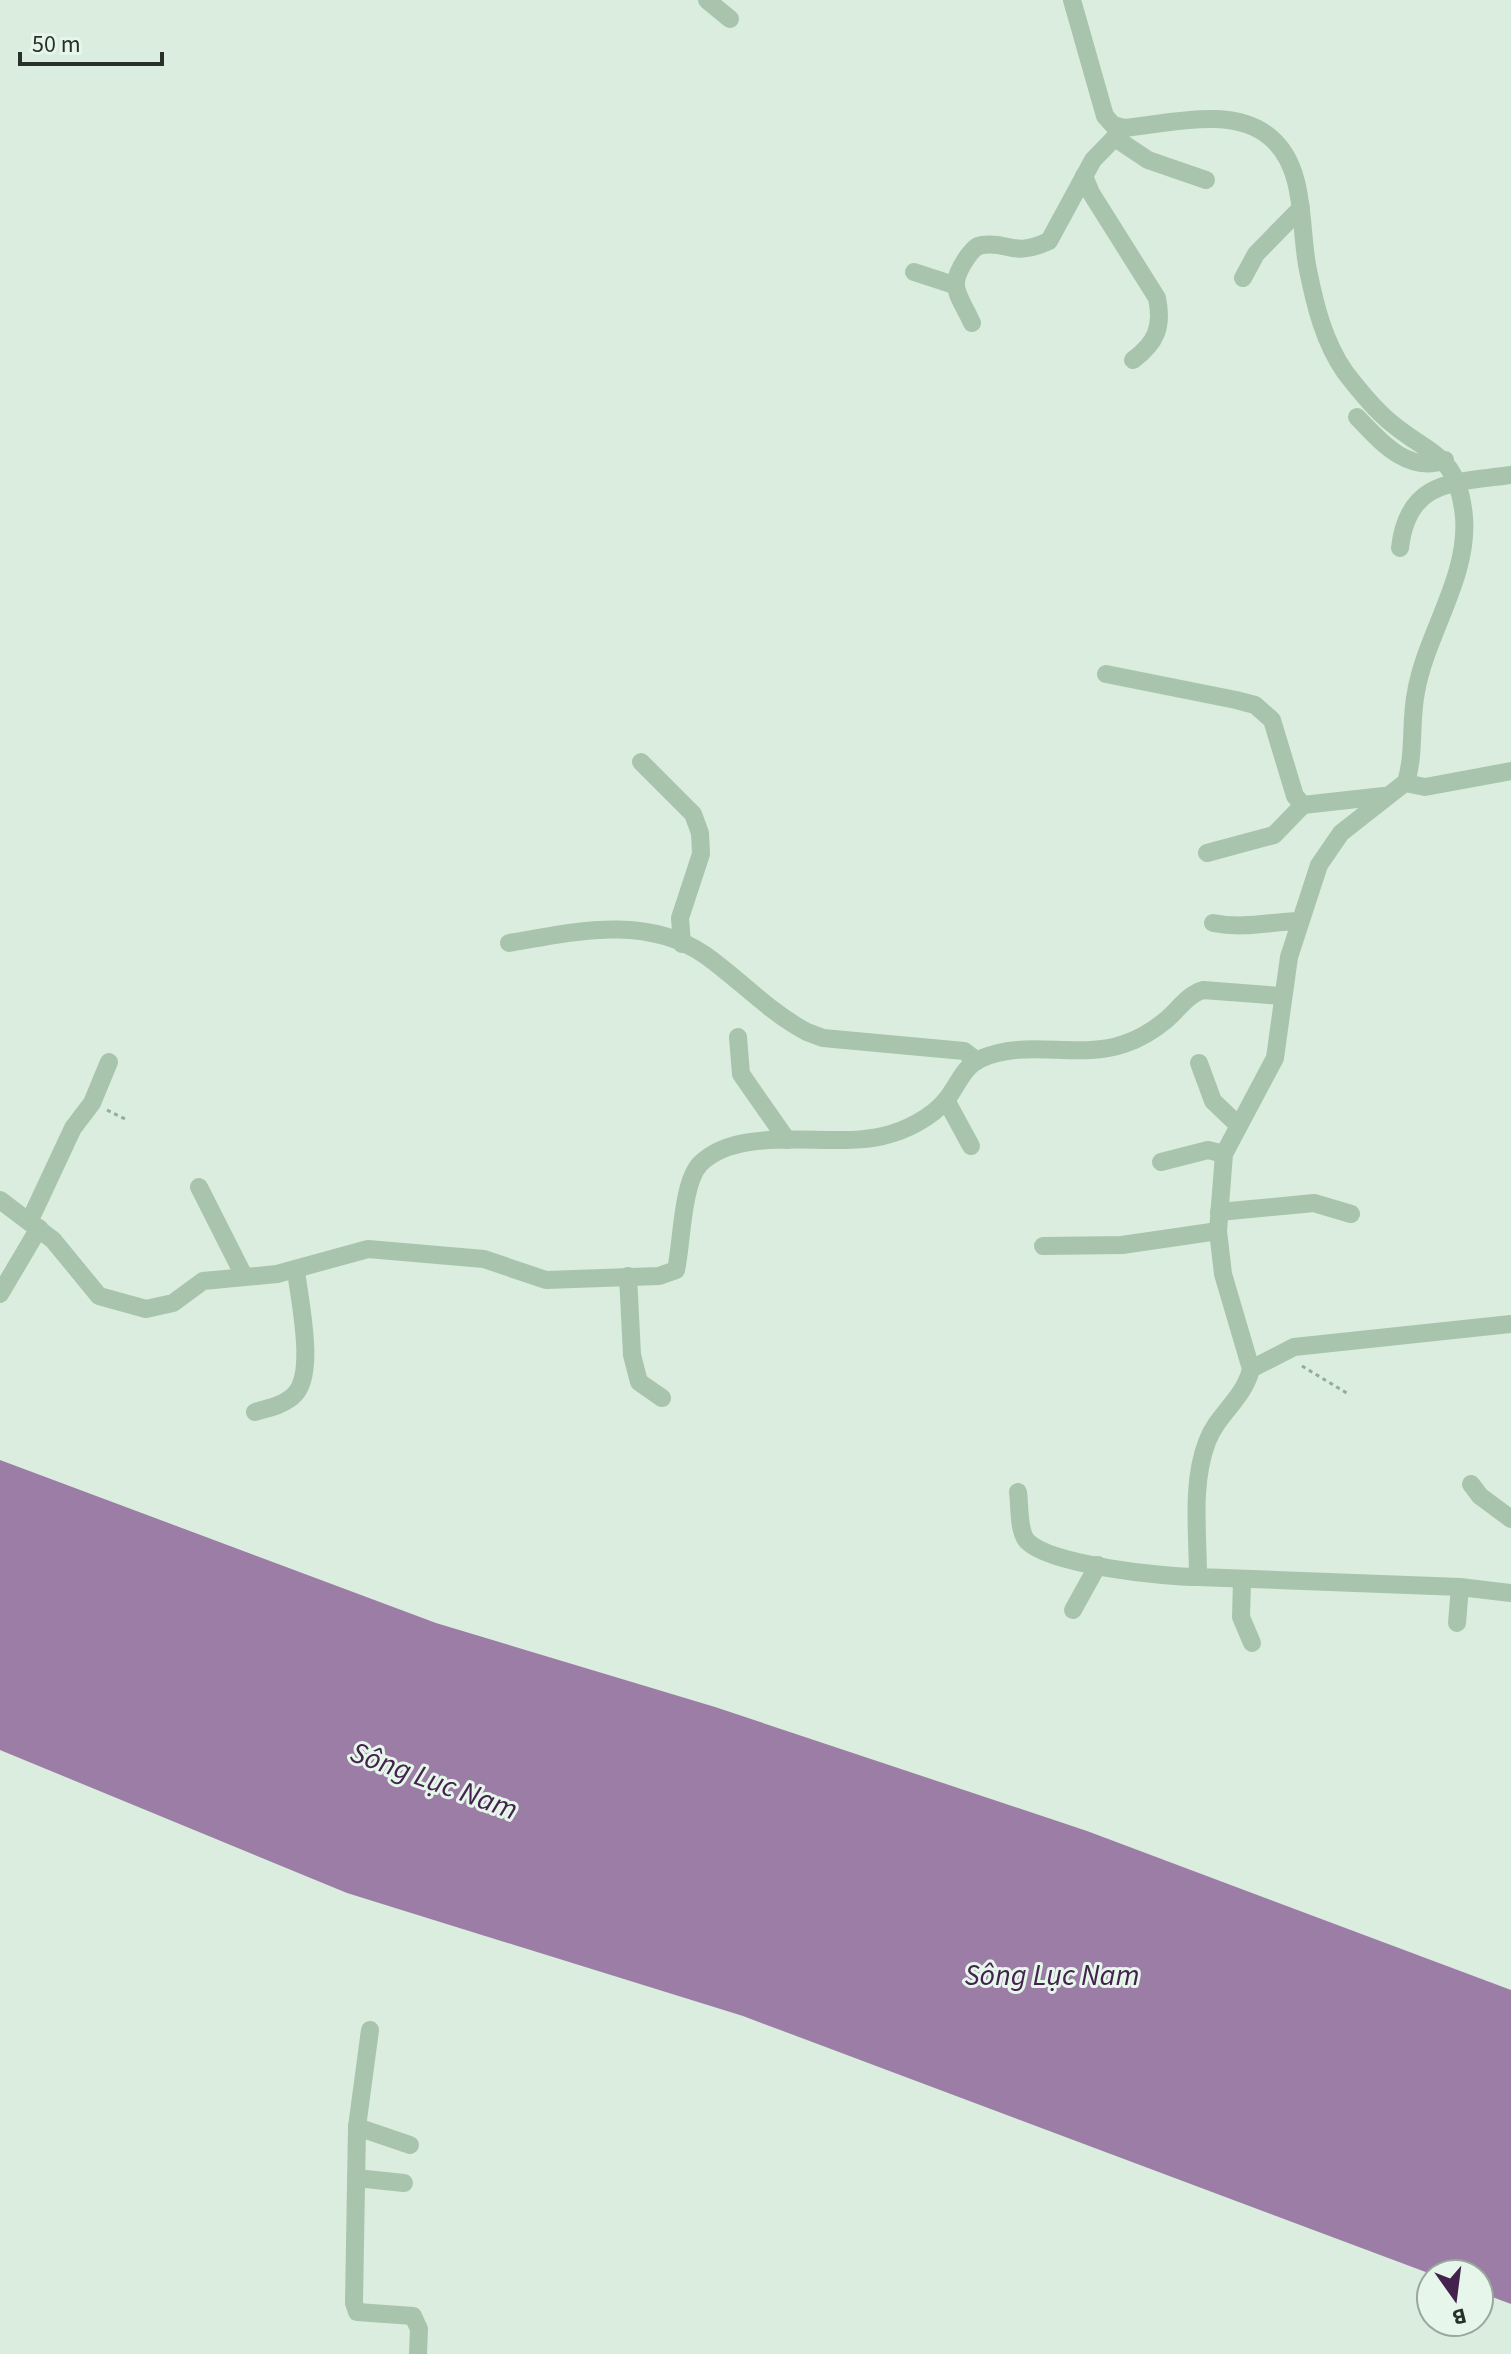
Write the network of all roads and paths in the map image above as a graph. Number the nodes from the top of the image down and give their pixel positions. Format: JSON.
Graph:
{"nodes":[{"id":1,"x":707,"y":0,"type":"edge"},
{"id":2,"x":1072,"y":0,"type":"edge"},
{"id":3,"x":730,"y":19,"type":"dead end"},
{"id":4,"x":1120,"y":133,"type":"junction"},
{"id":5,"x":1084,"y":176,"type":"junction"},
{"id":6,"x":1206,"y":180,"type":"dead end"},
{"id":7,"x":1301,"y":208,"type":"junction"},
{"id":8,"x":914,"y":272,"type":"dead end"},
{"id":9,"x":1243,"y":278,"type":"dead end"},
{"id":10,"x":954,"y":285,"type":"junction"},
{"id":11,"x":972,"y":323,"type":"dead end"},
{"id":12,"x":1133,"y":360,"type":"dead end"},
{"id":13,"x":1357,"y":417,"type":"dead end"},
{"id":14,"x":1445,"y":460,"type":"junction"},
{"id":15,"x":1511,"y":475,"type":"edge"},
{"id":16,"x":1456,"y":483,"type":"junction"},
{"id":17,"x":1400,"y":548,"type":"dead end"},
{"id":18,"x":1106,"y":674,"type":"dead end"},
{"id":19,"x":641,"y":762,"type":"dead end"},
{"id":20,"x":1510,"y":774,"type":"edge"},
{"id":21,"x":1405,"y":783,"type":"junction"},
{"id":22,"x":1387,"y":796,"type":"junction"},
{"id":23,"x":1303,"y":805,"type":"junction"},
{"id":24,"x":1207,"y":853,"type":"dead end"},
{"id":25,"x":1299,"y":921,"type":"junction"},
{"id":26,"x":1213,"y":923,"type":"dead end"},
{"id":27,"x":509,"y":943,"type":"dead end"},
{"id":28,"x":682,"y":944,"type":"junction"},
{"id":29,"x":1281,"y":996,"type":"junction"},
{"id":30,"x":738,"y":1037,"type":"dead end"},
{"id":31,"x":977,"y":1061,"type":"junction"},
{"id":32,"x":109,"y":1062,"type":"dead end"},
{"id":33,"x":1199,"y":1063,"type":"dead end"},
{"id":34,"x":946,"y":1100,"type":"junction"},
{"id":35,"x":1237,"y":1124,"type":"junction"},
{"id":36,"x":787,"y":1140,"type":"junction"},
{"id":37,"x":971,"y":1146,"type":"dead end"},
{"id":38,"x":1224,"y":1154,"type":"junction"},
{"id":39,"x":1161,"y":1162,"type":"dead end"},
{"id":40,"x":199,"y":1187,"type":"dead end"},
{"id":41,"x":0,"y":1200,"type":"edge"},
{"id":42,"x":1219,"y":1212,"type":"junction"},
{"id":43,"x":1351,"y":1214,"type":"dead end"},
{"id":44,"x":34,"y":1224,"type":"junction"},
{"id":45,"x":1218,"y":1231,"type":"junction"},
{"id":46,"x":1043,"y":1246,"type":"dead end"},
{"id":47,"x":296,"y":1270,"type":"junction"},
{"id":48,"x":244,"y":1276,"type":"junction"},
{"id":49,"x":628,"y":1276,"type":"junction"},
{"id":50,"x":0,"y":1294,"type":"edge"},
{"id":51,"x":1511,"y":1324,"type":"edge"},
{"id":52,"x":1285,"y":1351,"type":"junction"},
{"id":53,"x":1251,"y":1369,"type":"junction"},
{"id":54,"x":1350,"y":1395,"type":"dead end"},
{"id":55,"x":662,"y":1398,"type":"dead end"},
{"id":56,"x":255,"y":1412,"type":"dead end"},
{"id":57,"x":1471,"y":1484,"type":"dead end"},
{"id":58,"x":1018,"y":1492,"type":"dead end"},
{"id":59,"x":1511,"y":1519,"type":"edge"},
{"id":60,"x":1098,"y":1565,"type":"junction"},
{"id":61,"x":1198,"y":1577,"type":"junction"},
{"id":62,"x":1242,"y":1581,"type":"junction"},
{"id":63,"x":1460,"y":1587,"type":"junction"},
{"id":64,"x":1511,"y":1593,"type":"edge"},
{"id":65,"x":1073,"y":1610,"type":"dead end"},
{"id":66,"x":1457,"y":1623,"type":"dead end"},
{"id":67,"x":1252,"y":1643,"type":"dead end"},
{"id":68,"x":370,"y":2030,"type":"dead end"},
{"id":69,"x":357,"y":2127,"type":"junction"},
{"id":70,"x":410,"y":2145,"type":"dead end"},
{"id":71,"x":356,"y":2178,"type":"junction"},
{"id":72,"x":404,"y":2183,"type":"dead end"},
{"id":73,"x":418,"y":2354,"type":"edge"}],
"edges":[{"from":1,"to":3,"type":"street"},
{"from":2,"to":4,"type":"street"},
{"from":4,"to":5,"type":"street"},
{"from":4,"to":6,"type":"street"},
{"from":4,"to":7,"type":"street"},
{"from":5,"to":10,"type":"street"},
{"from":5,"to":12,"type":"street"},
{"from":7,"to":9,"type":"street"},
{"from":7,"to":14,"type":"street"},
{"from":8,"to":10,"type":"street"},
{"from":10,"to":11,"type":"street"},
{"from":13,"to":14,"type":"street"},
{"from":14,"to":16,"type":"street"},
{"from":15,"to":16,"type":"street"},
{"from":16,"to":17,"type":"street"},
{"from":16,"to":21,"type":"street"},
{"from":18,"to":23,"type":"street"},
{"from":19,"to":28,"type":"street"},
{"from":20,"to":21,"type":"street"},
{"from":21,"to":22,"type":"street"},
{"from":22,"to":23,"type":"street"},
{"from":22,"to":25,"type":"street"},
{"from":23,"to":24,"type":"street"},
{"from":25,"to":26,"type":"street"},
{"from":25,"to":29,"type":"street"},
{"from":27,"to":28,"type":"street"},
{"from":28,"to":31,"type":"street"},
{"from":29,"to":31,"type":"street"},
{"from":29,"to":35,"type":"street"},
{"from":30,"to":36,"type":"street"},
{"from":31,"to":34,"type":"street"},
{"from":32,"to":44,"type":"street"},
{"from":33,"to":35,"type":"street"},
{"from":34,"to":36,"type":"street"},
{"from":34,"to":37,"type":"street"},
{"from":35,"to":38,"type":"street"},
{"from":36,"to":49,"type":"street"},
{"from":38,"to":39,"type":"street"},
{"from":38,"to":42,"type":"street"},
{"from":40,"to":48,"type":"street"},
{"from":41,"to":44,"type":"street"},
{"from":42,"to":43,"type":"street"},
{"from":42,"to":45,"type":"street"},
{"from":44,"to":48,"type":"street"},
{"from":44,"to":50,"type":"street"},
{"from":45,"to":46,"type":"street"},
{"from":45,"to":53,"type":"street"},
{"from":47,"to":48,"type":"street"},
{"from":47,"to":49,"type":"street"},
{"from":47,"to":56,"type":"street"},
{"from":49,"to":55,"type":"street"},
{"from":51,"to":52,"type":"street"},
{"from":52,"to":53,"type":"street"},
{"from":52,"to":54,"type":"path"},
{"from":53,"to":61,"type":"street"},
{"from":57,"to":59,"type":"street"},
{"from":58,"to":60,"type":"street"},
{"from":60,"to":61,"type":"street"},
{"from":60,"to":65,"type":"street"},
{"from":61,"to":62,"type":"street"},
{"from":62,"to":63,"type":"street"},
{"from":62,"to":67,"type":"street"},
{"from":63,"to":64,"type":"street"},
{"from":63,"to":66,"type":"street"},
{"from":68,"to":69,"type":"street"},
{"from":69,"to":70,"type":"street"},
{"from":69,"to":71,"type":"street"},
{"from":71,"to":72,"type":"street"},
{"from":71,"to":73,"type":"street"}]}
